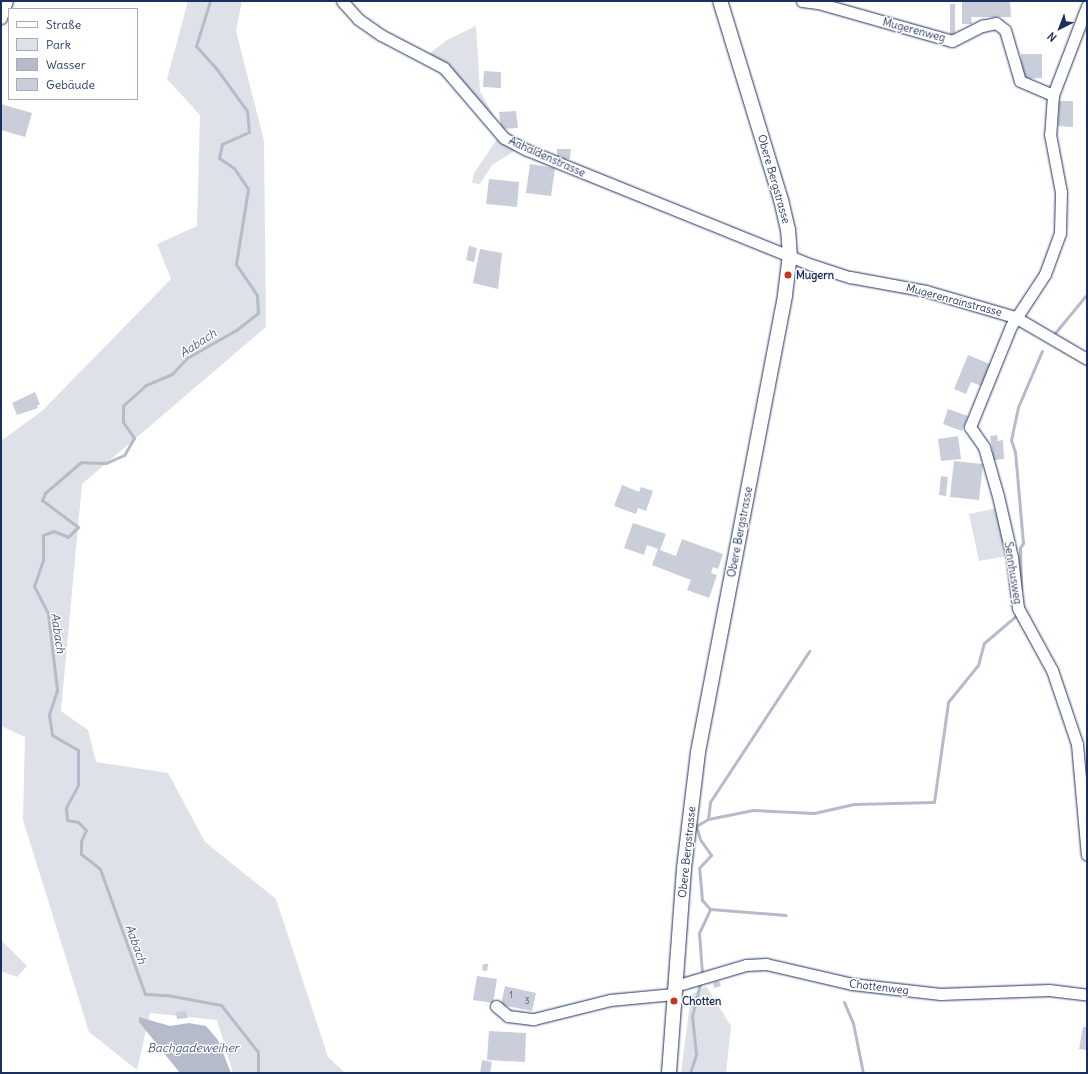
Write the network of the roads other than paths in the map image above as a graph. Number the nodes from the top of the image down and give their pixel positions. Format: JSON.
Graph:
{"nodes":[{"id":1,"x":7,"y":1,"type":"edge"},
{"id":2,"x":342,"y":1,"type":"edge"},
{"id":3,"x":720,"y":1,"type":"edge"},
{"id":4,"x":802,"y":1,"type":"edge"},
{"id":5,"x":1087,"y":6,"type":"edge"},
{"id":6,"x":1,"y":18,"type":"edge"},
{"id":7,"x":1053,"y":95,"type":"junction"},
{"id":8,"x":790,"y":257,"type":"junction"},
{"id":9,"x":1015,"y":317,"type":"junction"},
{"id":10,"x":1087,"y":359,"type":"edge"},
{"id":11,"x":1087,"y":855,"type":"edge"},
{"id":12,"x":675,"y":990,"type":"junction"},
{"id":13,"x":1087,"y":995,"type":"edge"},
{"id":14,"x":496,"y":1006,"type":"dead end"},
{"id":15,"x":669,"y":1073,"type":"edge"}],
"edges":[{"from":1,"to":6,"type":"street"},
{"from":2,"to":8,"type":"street","name":"Aahaldenstrasse"},
{"from":3,"to":8,"type":"main road","name":"Obere Bergstrasse"},
{"from":4,"to":7,"type":"street","name":"Mugerenweg"},
{"from":5,"to":7,"type":"street"},
{"from":7,"to":9,"type":"street"},
{"from":8,"to":9,"type":"street","name":"Mugerenrainstrasse"},
{"from":8,"to":12,"type":"main road","name":"Obere Bergstrasse"},
{"from":9,"to":10,"type":"street","name":"Mugerenrainstrasse"},
{"from":9,"to":11,"type":"street","name":"Sennhusweg"},
{"from":12,"to":13,"type":"street","name":"Chottenweg"},
{"from":12,"to":14,"type":"street","name":"Chottenweg"},
{"from":12,"to":15,"type":"main road","name":"Obere Bergstrasse"}]}
